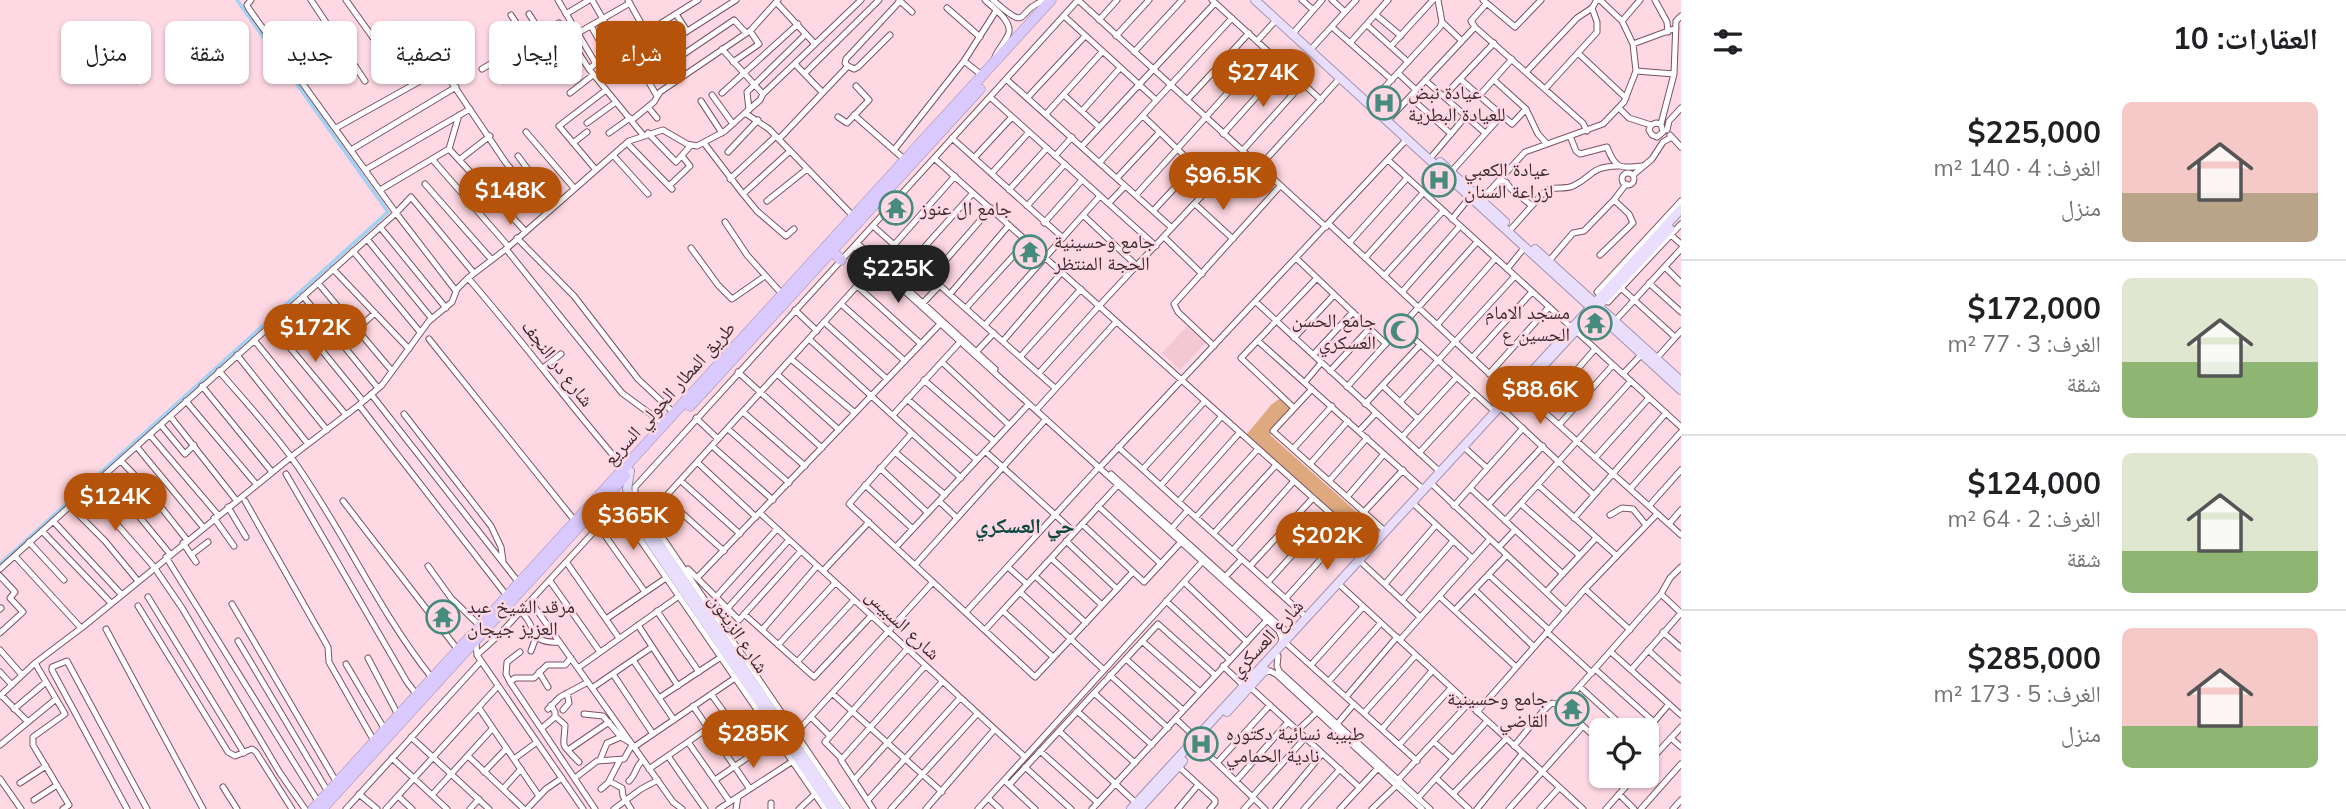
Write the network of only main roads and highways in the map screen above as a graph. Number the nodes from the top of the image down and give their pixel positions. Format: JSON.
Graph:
{"nodes":[{"id":1,"x":1049,"y":0,"type":"edge"},
{"id":2,"x":1060,"y":0,"type":"edge"},
{"id":3,"x":1255,"y":0,"type":"edge"},
{"id":4,"x":1261,"y":0,"type":"edge"},
{"id":5,"x":1374,"y":105,"type":"junction"},
{"id":6,"x":1387,"y":117,"type":"junction"},
{"id":7,"x":902,"y":166,"type":"junction"},
{"id":8,"x":890,"y":181,"type":"junction"},
{"id":9,"x":1681,"y":209,"type":"edge"},
{"id":10,"x":1496,"y":217,"type":"junction"},
{"id":11,"x":1681,"y":217,"type":"edge"},
{"id":12,"x":1507,"y":226,"type":"junction"},
{"id":13,"x":832,"y":251,"type":"junction"},
{"id":14,"x":841,"y":260,"type":"road end"},
{"id":15,"x":817,"y":267,"type":"junction"},
{"id":16,"x":821,"y":282,"type":"road end"},
{"id":17,"x":1611,"y":291,"type":"junction"},
{"id":18,"x":1583,"y":292,"type":"junction"},
{"id":19,"x":1594,"y":307,"type":"junction"},
{"id":20,"x":1613,"y":319,"type":"junction"},
{"id":21,"x":1679,"y":380,"type":"edge"},
{"id":22,"x":1459,"y":454,"type":"junction"},
{"id":23,"x":627,"y":469,"type":"junction"},
{"id":24,"x":603,"y":502,"type":"junction"},
{"id":25,"x":643,"y":519,"type":"junction"},
{"id":26,"x":1328,"y":597,"type":"junction"},
{"id":27,"x":1321,"y":604,"type":"junction"},
{"id":28,"x":1282,"y":649,"type":"junction"},
{"id":29,"x":460,"y":653,"type":"junction"},
{"id":30,"x":738,"y":671,"type":"junction"},
{"id":31,"x":1246,"y":686,"type":"junction"},
{"id":32,"x":777,"y":722,"type":"junction"},
{"id":33,"x":1197,"y":741,"type":"junction"},
{"id":34,"x":1135,"y":807,"type":"edge"},
{"id":35,"x":310,"y":808,"type":"edge"},
{"id":36,"x":832,"y":809,"type":"edge"},
{"id":37,"x":839,"y":809,"type":"edge"}],
"edges":[{"from":1,"to":7,"type":"highway","name":"طريق المطار الحولي السريع"},
{"from":2,"to":7,"type":"highway","name":"طريق المطار الحولي السريع"},
{"from":3,"to":5,"type":"main road"},
{"from":4,"to":5,"type":"main road"},
{"from":5,"to":6,"type":"main road"},
{"from":6,"to":10,"type":"main road"},
{"from":6,"to":10,"type":"main road"},
{"from":7,"to":8,"type":"highway","name":"طريق المطار الحولي السريع"},
{"from":8,"to":13,"type":"highway","name":"طريق المطار الحولي السريع"},
{"from":8,"to":23,"type":"highway","name":"طريق المطار الحولي السريع"},
{"from":9,"to":17,"type":"main road"},
{"from":10,"to":12,"type":"main road"},
{"from":11,"to":17,"type":"main road"},
{"from":12,"to":18,"type":"main road"},
{"from":12,"to":19,"type":"main road"},
{"from":13,"to":14,"type":"highway"},
{"from":13,"to":15,"type":"highway","name":"طريق المطار الحولي السريع"},
{"from":15,"to":16,"type":"highway"},
{"from":15,"to":23,"type":"highway","name":"طريق المطار الحولي السريع"},
{"from":17,"to":18,"type":"main road"},
{"from":17,"to":19,"type":"main road","name":"شارع العسكري"},
{"from":17,"to":20,"type":"main road"},
{"from":18,"to":19,"type":"main road"},
{"from":19,"to":20,"type":"main road"},
{"from":19,"to":21,"type":"main road"},
{"from":19,"to":22,"type":"main road","name":"شارع العسكري"},
{"from":20,"to":21,"type":"main road"},
{"from":22,"to":26,"type":"main road","name":"شارع العسكري"},
{"from":22,"to":26,"type":"main road","name":"شارع العسكري"},
{"from":23,"to":24,"type":"highway","name":"طريق المطار الحولي السريع"},
{"from":23,"to":25,"type":"main road","name":"شارع الزيتون"},
{"from":23,"to":29,"type":"highway","name":"طريق المطار الحولي السريع"},
{"from":24,"to":25,"type":"main road","name":"شارع الزيتون"},
{"from":24,"to":29,"type":"highway","name":"طريق المطار الحولي السريع"},
{"from":25,"to":30,"type":"main road","name":"شارع الزيتون"},
{"from":25,"to":30,"type":"main road","name":"شارع الزيتون"},
{"from":26,"to":27,"type":"main road","name":"شارع العسكري"},
{"from":27,"to":28,"type":"main road","name":"شارع العسكري"},
{"from":27,"to":28,"type":"main road","name":"شارع العسكري"},
{"from":28,"to":31,"type":"main road","name":"شارع العسكري"},
{"from":28,"to":31,"type":"main road","name":"شارع العسكري"},
{"from":29,"to":35,"type":"highway","name":"طريق المطار الحولي السريع"},
{"from":29,"to":35,"type":"highway","name":"طريق المطار الحولي السريع"},
{"from":30,"to":32,"type":"main road","name":"شارع الزيتون"},
{"from":31,"to":33,"type":"main road","name":"شارع العسكري"},
{"from":32,"to":36,"type":"main road","name":"شارع الزيتون"},
{"from":32,"to":37,"type":"main road","name":"شارع الزيتون"},
{"from":33,"to":34,"type":"main road","name":"شارع العسكري"},
{"from":33,"to":34,"type":"main road","name":"شارع العسكري"}]}
